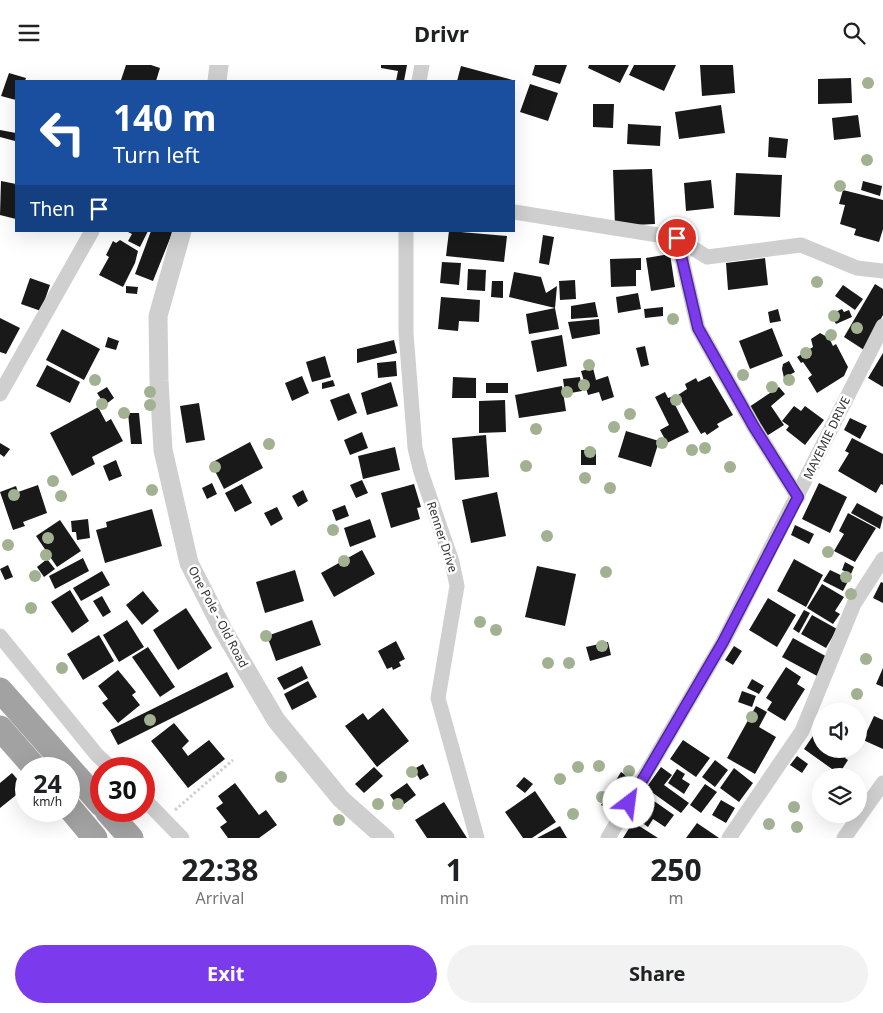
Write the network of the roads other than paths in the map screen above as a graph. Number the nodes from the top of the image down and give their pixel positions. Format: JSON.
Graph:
{"nodes":[{"id":1,"x":219,"y":65,"type":"edge"},
{"id":2,"x":422,"y":65,"type":"edge"},
{"id":3,"x":217,"y":80,"type":"edge"},
{"id":4,"x":419,"y":80,"type":"edge"},
{"id":5,"x":515,"y":212,"type":"edge"},
{"id":6,"x":91,"y":232,"type":"edge"},
{"id":7,"x":182,"y":232,"type":"edge"},
{"id":8,"x":406,"y":232,"type":"edge"},
{"id":9,"x":677,"y":238,"type":"junction"},
{"id":10,"x":883,"y":271,"type":"edge"},
{"id":11,"x":883,"y":326,"type":"edge"},
{"id":12,"x":0,"y":395,"type":"edge"},
{"id":13,"x":798,"y":497,"type":"junction"},
{"id":14,"x":883,"y":559,"type":"edge"},
{"id":15,"x":0,"y":636,"type":"edge"},
{"id":16,"x":0,"y":690,"type":"edge"},
{"id":17,"x":0,"y":728,"type":"edge"},
{"id":18,"x":25,"y":757,"type":"edge"},
{"id":19,"x":99,"y":757,"type":"edge"},
{"id":20,"x":883,"y":783,"type":"edge"},
{"id":21,"x":90,"y":792,"type":"edge"},
{"id":22,"x":155,"y":809,"type":"edge"},
{"id":23,"x":80,"y":820,"type":"edge"},
{"id":24,"x":117,"y":822,"type":"edge"},
{"id":25,"x":95,"y":838,"type":"edge"},
{"id":26,"x":131,"y":838,"type":"edge"},
{"id":27,"x":182,"y":838,"type":"edge"},
{"id":28,"x":385,"y":838,"type":"edge"},
{"id":29,"x":477,"y":838,"type":"edge"},
{"id":30,"x":608,"y":838,"type":"edge"},
{"id":31,"x":729,"y":838,"type":"edge"},
{"id":32,"x":844,"y":838,"type":"edge"}],
"edges":[{"from":1,"to":3,"type":"street"},
{"from":2,"to":4,"type":"street"},
{"from":5,"to":9,"type":"street"},
{"from":6,"to":12,"type":"street"},
{"from":7,"to":28,"type":"street","name":"One Pole - Old Road"},
{"from":8,"to":29,"type":"street","name":"Renner Drive"},
{"from":9,"to":10,"type":"street"},
{"from":9,"to":13,"type":"street"},
{"from":11,"to":13,"type":"street","name":"MAYEMIE DRIVE"},
{"from":13,"to":30,"type":"street","name":"MAYEMIE DRIVE"},
{"from":14,"to":31,"type":"street"},
{"from":15,"to":19,"type":"street"},
{"from":16,"to":21,"type":"highway"},
{"from":17,"to":18,"type":"highway"},
{"from":20,"to":32,"type":"street"},
{"from":22,"to":27,"type":"street"},
{"from":23,"to":25,"type":"highway"},
{"from":24,"to":26,"type":"highway"}]}
